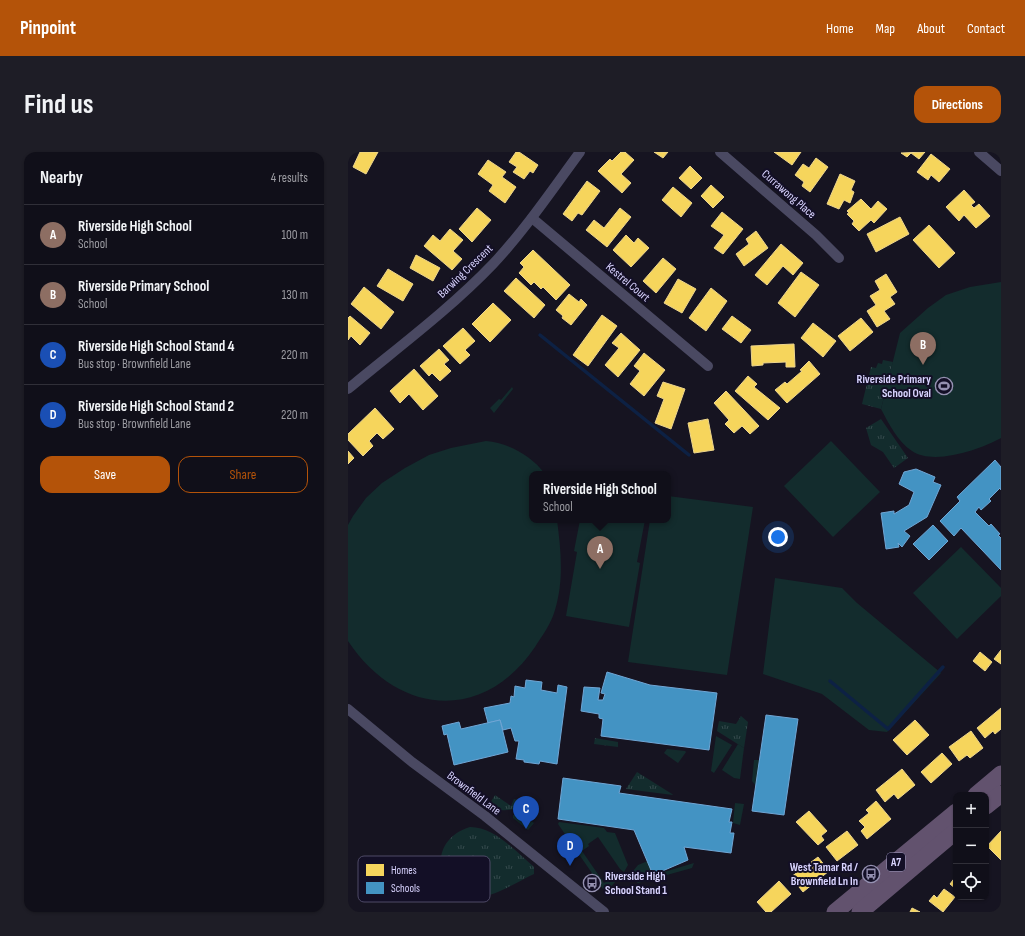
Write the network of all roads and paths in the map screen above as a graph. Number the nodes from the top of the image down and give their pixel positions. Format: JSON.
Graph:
{"nodes":[{"id":1,"x":580,"y":152,"type":"edge"},
{"id":2,"x":720,"y":152,"type":"edge"},
{"id":3,"x":979,"y":152,"type":"edge"},
{"id":4,"x":1001,"y":171,"type":"edge"},
{"id":5,"x":532,"y":218,"type":"junction"},
{"id":6,"x":839,"y":258,"type":"dead end"},
{"id":7,"x":708,"y":366,"type":"dead end"},
{"id":8,"x":348,"y":389,"type":"edge"},
{"id":9,"x":348,"y":709,"type":"edge"},
{"id":10,"x":1001,"y":774,"type":"edge"},
{"id":11,"x":980,"y":792,"type":"edge"},
{"id":12,"x":1001,"y":794,"type":"edge"},
{"id":13,"x":989,"y":804,"type":"edge"},
{"id":14,"x":953,"y":814,"type":"edge"},
{"id":15,"x":953,"y":834,"type":"edge"},
{"id":16,"x":604,"y":912,"type":"edge"},
{"id":17,"x":835,"y":912,"type":"edge"},
{"id":18,"x":860,"y":912,"type":"edge"}],
"edges":[{"from":1,"to":5,"type":"street","name":"Barwing Crescent"},
{"from":2,"to":6,"type":"street","name":"Currawong Place"},
{"from":3,"to":4,"type":"street"},
{"from":5,"to":7,"type":"street","name":"Kestrel Court"},
{"from":5,"to":8,"type":"street","name":"Barwing Crescent"},
{"from":9,"to":16,"type":"street","name":"Brownfield Lane"},
{"from":10,"to":11,"type":"highway"},
{"from":12,"to":13,"type":"highway"},
{"from":14,"to":17,"type":"highway","number":"A7"},
{"from":15,"to":18,"type":"highway","number":"A7"}]}
